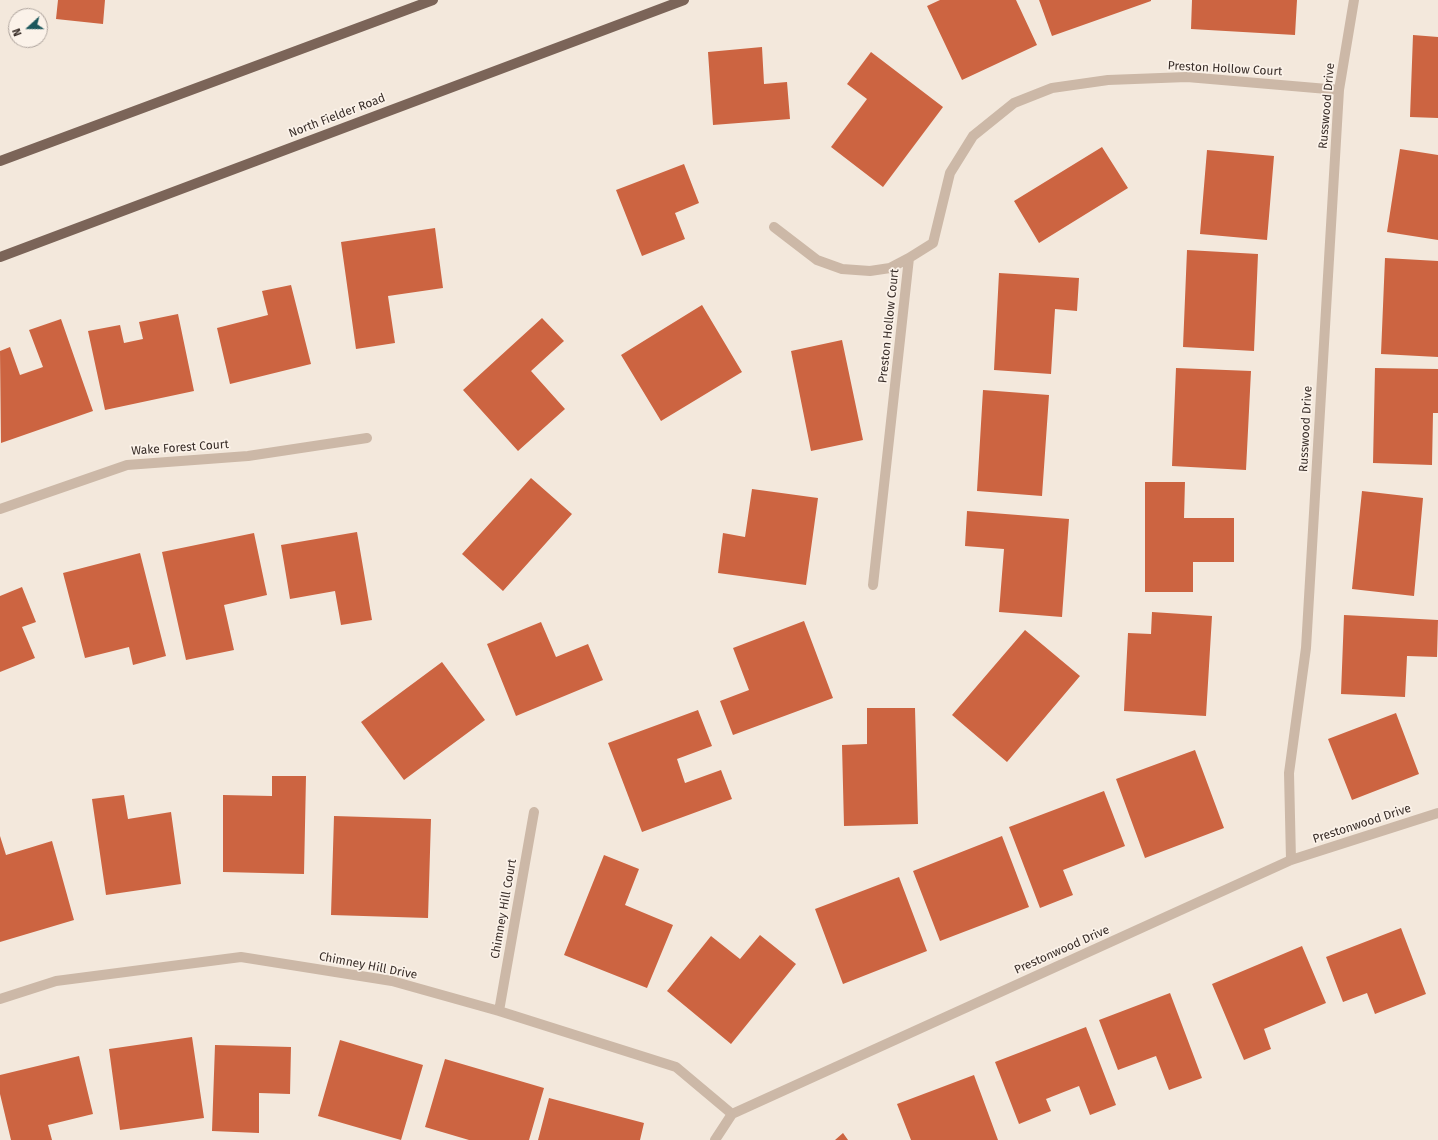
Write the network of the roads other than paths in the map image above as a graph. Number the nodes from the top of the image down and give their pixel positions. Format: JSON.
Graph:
{"nodes":[{"id":1,"x":433,"y":0,"type":"edge"},
{"id":2,"x":684,"y":0,"type":"edge"},
{"id":3,"x":1354,"y":0,"type":"edge"},
{"id":4,"x":1339,"y":90,"type":"junction"},
{"id":5,"x":0,"y":161,"type":"edge"},
{"id":6,"x":774,"y":227,"type":"dead end"},
{"id":7,"x":0,"y":257,"type":"edge"},
{"id":8,"x":909,"y":258,"type":"junction"},
{"id":9,"x":367,"y":438,"type":"dead end"},
{"id":10,"x":0,"y":509,"type":"edge"},
{"id":11,"x":873,"y":585,"type":"dead end"},
{"id":12,"x":534,"y":812,"type":"dead end"},
{"id":13,"x":1438,"y":813,"type":"edge"},
{"id":14,"x":1292,"y":860,"type":"junction"},
{"id":15,"x":0,"y":999,"type":"edge"},
{"id":16,"x":499,"y":1010,"type":"junction"},
{"id":17,"x":732,"y":1114,"type":"junction"},
{"id":18,"x":715,"y":1140,"type":"edge"}],
"edges":[{"from":1,"to":5,"type":"main road"},
{"from":2,"to":7,"type":"main road","name":"North Fielder Road"},
{"from":3,"to":4,"type":"street","name":"Russwood Drive"},
{"from":4,"to":8,"type":"street","name":"Preston Hollow Court"},
{"from":4,"to":14,"type":"street","name":"Russwood Drive"},
{"from":6,"to":8,"type":"street"},
{"from":8,"to":11,"type":"street","name":"Preston Hollow Court"},
{"from":9,"to":10,"type":"street","name":"Wake Forest Court"},
{"from":12,"to":16,"type":"street","name":"Chimney Hill Court"},
{"from":13,"to":14,"type":"street","name":"Prestonwood Drive"},
{"from":14,"to":17,"type":"street","name":"Prestonwood Drive"},
{"from":15,"to":16,"type":"street","name":"Chimney Hill Drive"},
{"from":16,"to":17,"type":"street","name":"Chimney Hill Drive"},
{"from":17,"to":18,"type":"street"}]}
